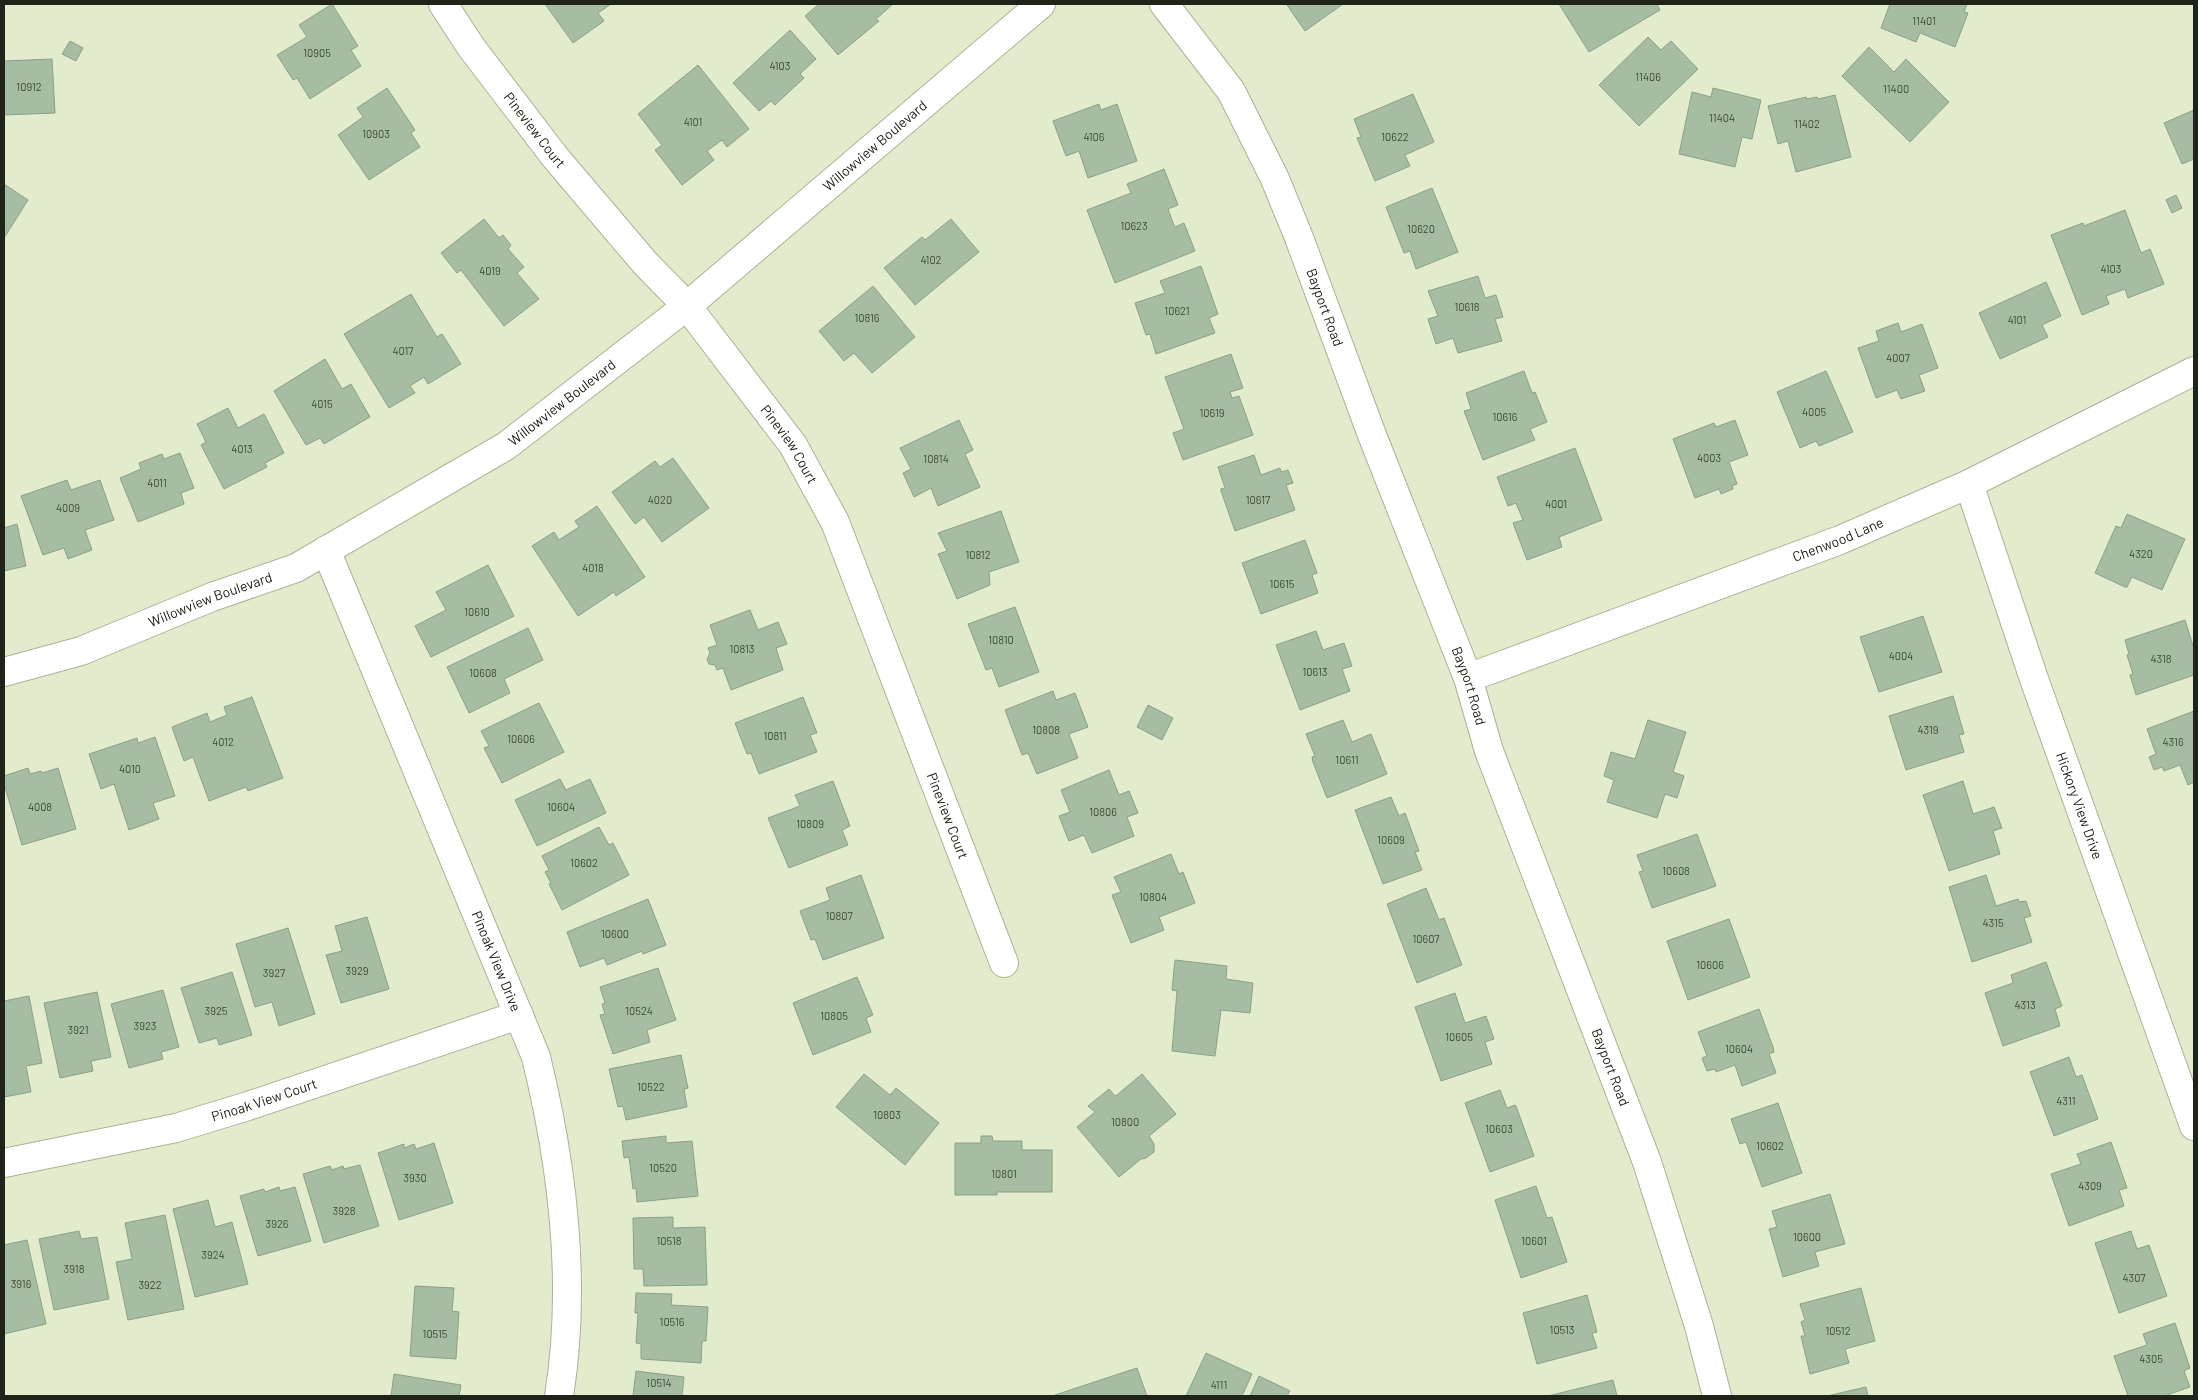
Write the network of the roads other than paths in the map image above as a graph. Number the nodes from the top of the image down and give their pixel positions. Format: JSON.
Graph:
{"nodes":[{"id":1,"x":443,"y":4,"type":"edge"},
{"id":2,"x":1042,"y":4,"type":"edge"},
{"id":3,"x":1164,"y":4,"type":"edge"},
{"id":4,"x":687,"y":306,"type":"junction"},
{"id":5,"x":2194,"y":372,"type":"edge"},
{"id":6,"x":1969,"y":484,"type":"junction"},
{"id":7,"x":326,"y":550,"type":"junction"},
{"id":8,"x":4,"y":672,"type":"edge"},
{"id":9,"x":1468,"y":678,"type":"junction"},
{"id":10,"x":1004,"y":963,"type":"dead end"},
{"id":11,"x":519,"y":1015,"type":"junction"},
{"id":12,"x":2194,"y":1126,"type":"edge"},
{"id":13,"x":4,"y":1163,"type":"edge"},
{"id":14,"x":559,"y":1396,"type":"edge"},
{"id":15,"x":1716,"y":1396,"type":"edge"}],
"edges":[{"from":1,"to":4,"type":"street","name":"Pineview Court"},
{"from":2,"to":4,"type":"street","name":"Willowview Boulevard"},
{"from":3,"to":9,"type":"street","name":"Bayport Road"},
{"from":4,"to":7,"type":"street","name":"Willowview Boulevard"},
{"from":4,"to":10,"type":"street","name":"Pineview Court"},
{"from":5,"to":6,"type":"street","name":"Chenwood Lane"},
{"from":6,"to":9,"type":"street","name":"Chenwood Lane"},
{"from":6,"to":12,"type":"street","name":"Hickory View Drive"},
{"from":7,"to":8,"type":"street","name":"Willowview Boulevard"},
{"from":7,"to":11,"type":"street","name":"Pinoak View Drive"},
{"from":9,"to":15,"type":"street","name":"Bayport Road"},
{"from":11,"to":13,"type":"street","name":"Pinoak View Court"},
{"from":11,"to":14,"type":"street","name":"Pinoak View Drive"}]}
